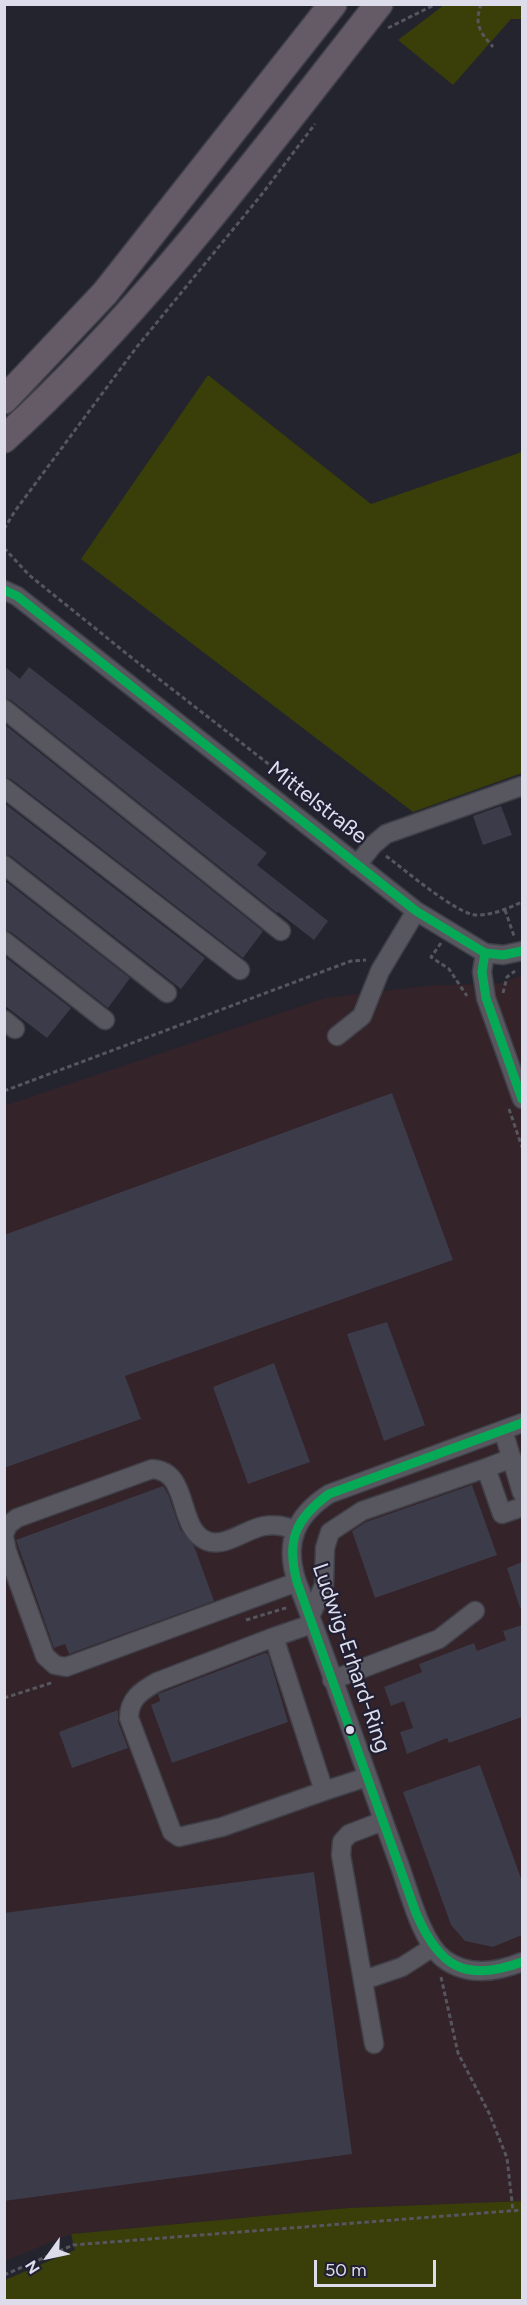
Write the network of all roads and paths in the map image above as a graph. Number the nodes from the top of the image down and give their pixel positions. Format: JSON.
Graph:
{"nodes":[{"id":1,"x":333,"y":4,"type":"edge"},
{"id":2,"x":436,"y":4,"type":"edge"},
{"id":3,"x":481,"y":4,"type":"edge"},
{"id":4,"x":382,"y":17,"type":"edge"},
{"id":5,"x":493,"y":48,"type":"dead end"},
{"id":6,"x":317,"y":121,"type":"dead end"},
{"id":7,"x":4,"y":400,"type":"edge"},
{"id":8,"x":4,"y":439,"type":"edge"},
{"id":9,"x":5,"y":528,"type":"edge"},
{"id":10,"x":4,"y":548,"type":"edge"},
{"id":11,"x":4,"y":590,"type":"edge"},
{"id":12,"x":4,"y":709,"type":"edge"},
{"id":13,"x":522,"y":786,"type":"edge"},
{"id":14,"x":4,"y":788,"type":"edge"},
{"id":15,"x":373,"y":845,"type":"junction"},
{"id":16,"x":4,"y":865,"type":"edge"},
{"id":17,"x":357,"y":865,"type":"junction"},
{"id":18,"x":522,"y":902,"type":"edge"},
{"id":19,"x":505,"y":910,"type":"junction"},
{"id":20,"x":416,"y":911,"type":"junction"},
{"id":21,"x":281,"y":931,"type":"dead end"},
{"id":22,"x":4,"y":940,"type":"edge"},
{"id":23,"x":485,"y":953,"type":"junction"},
{"id":24,"x":522,"y":957,"type":"edge"},
{"id":25,"x":369,"y":960,"type":"dead end"},
{"id":26,"x":240,"y":970,"type":"dead end"},
{"id":27,"x":167,"y":993,"type":"dead end"},
{"id":28,"x":503,"y":994,"type":"dead end"},
{"id":29,"x":105,"y":1020,"type":"dead end"},
{"id":30,"x":337,"y":1036,"type":"dead end"},
{"id":31,"x":4,"y":1090,"type":"edge"},
{"id":32,"x":522,"y":1099,"type":"edge"},
{"id":33,"x":522,"y":1423,"type":"edge"},
{"id":34,"x":503,"y":1430,"type":"junction"},
{"id":35,"x":512,"y":1458,"type":"junction"},
{"id":36,"x":486,"y":1468,"type":"junction"},
{"id":37,"x":522,"y":1493,"type":"edge"},
{"id":38,"x":522,"y":1507,"type":"edge"},
{"id":39,"x":296,"y":1530,"type":"junction"},
{"id":40,"x":4,"y":1535,"type":"edge"},
{"id":41,"x":297,"y":1582,"type":"junction"},
{"id":42,"x":475,"y":1611,"type":"dead end"},
{"id":43,"x":311,"y":1620,"type":"junction"},
{"id":44,"x":274,"y":1637,"type":"junction"},
{"id":45,"x":332,"y":1680,"type":"junction"},
{"id":46,"x":368,"y":1777,"type":"junction"},
{"id":47,"x":324,"y":1791,"type":"junction"},
{"id":48,"x":383,"y":1821,"type":"junction"},
{"id":49,"x":433,"y":1947,"type":"junction"},
{"id":50,"x":522,"y":1962,"type":"edge"},
{"id":51,"x":364,"y":1980,"type":"junction"},
{"id":52,"x":374,"y":2044,"type":"dead end"},
{"id":53,"x":522,"y":2210,"type":"edge"},
{"id":54,"x":513,"y":2211,"type":"junction"},
{"id":55,"x":4,"y":2275,"type":"edge"}],
"edges":[{"from":1,"to":7,"type":"highway"},
{"from":2,"to":4,"type":"path"},
{"from":3,"to":5,"type":"path"},
{"from":4,"to":8,"type":"highway"},
{"from":6,"to":9,"type":"path"},
{"from":10,"to":15,"type":"path"},
{"from":11,"to":17,"type":"street","name":"Mittelstraße"},
{"from":12,"to":21,"type":"street"},
{"from":13,"to":15,"type":"street"},
{"from":14,"to":26,"type":"street"},
{"from":15,"to":17,"type":"street"},
{"from":15,"to":19,"type":"path"},
{"from":16,"to":27,"type":"street"},
{"from":17,"to":20,"type":"street","name":"Mittelstraße"},
{"from":18,"to":19,"type":"path"},
{"from":19,"to":24,"type":"path"},
{"from":20,"to":23,"type":"street","name":"Mittelstraße"},
{"from":20,"to":30,"type":"street"},
{"from":22,"to":29,"type":"street"},
{"from":23,"to":24,"type":"street"},
{"from":23,"to":32,"type":"street"},
{"from":24,"to":28,"type":"path"},
{"from":25,"to":31,"type":"path"},
{"from":33,"to":34,"type":"street","name":"Ludwig-Erhard-Ring"},
{"from":34,"to":35,"type":"street"},
{"from":34,"to":39,"type":"street","name":"Ludwig-Erhard-Ring"},
{"from":35,"to":36,"type":"street"},
{"from":35,"to":37,"type":"street"},
{"from":36,"to":38,"type":"street"},
{"from":36,"to":43,"type":"street"},
{"from":39,"to":40,"type":"street"},
{"from":39,"to":41,"type":"street","name":"Ludwig-Erhard-Ring"},
{"from":40,"to":41,"type":"street"},
{"from":41,"to":43,"type":"street","name":"Ludwig-Erhard-Ring"},
{"from":42,"to":45,"type":"street"},
{"from":43,"to":44,"type":"street"},
{"from":43,"to":45,"type":"street","name":"Ludwig-Erhard-Ring"},
{"from":44,"to":47,"type":"street"},
{"from":44,"to":47,"type":"street"},
{"from":45,"to":46,"type":"street","name":"Ludwig-Erhard-Ring"},
{"from":46,"to":47,"type":"street"},
{"from":46,"to":48,"type":"street","name":"Ludwig-Erhard-Ring"},
{"from":48,"to":49,"type":"street","name":"Ludwig-Erhard-Ring"},
{"from":48,"to":51,"type":"street"},
{"from":49,"to":50,"type":"street","name":"Ludwig-Erhard-Ring"},
{"from":49,"to":51,"type":"street"},
{"from":49,"to":54,"type":"path"},
{"from":51,"to":52,"type":"street"},
{"from":53,"to":54,"type":"path"},
{"from":54,"to":55,"type":"path"}]}
